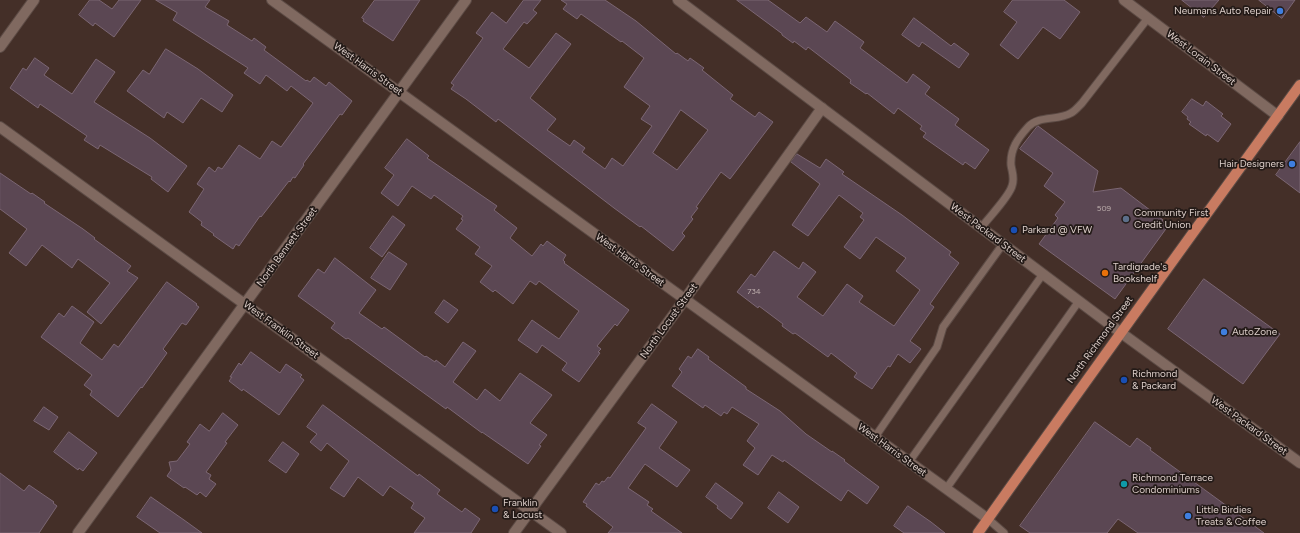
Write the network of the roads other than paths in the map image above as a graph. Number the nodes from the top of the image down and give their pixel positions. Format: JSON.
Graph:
{"nodes":[{"id":1,"x":34,"y":0,"type":"edge"},
{"id":2,"x":272,"y":0,"type":"edge"},
{"id":3,"x":466,"y":0,"type":"edge"},
{"id":4,"x":678,"y":0,"type":"edge"},
{"id":5,"x":1124,"y":0,"type":"edge"},
{"id":6,"x":1148,"y":18,"type":"junction"},
{"id":7,"x":0,"y":47,"type":"edge"},
{"id":8,"x":1300,"y":85,"type":"edge"},
{"id":9,"x":400,"y":92,"type":"junction"},
{"id":10,"x":822,"y":108,"type":"junction"},
{"id":11,"x":1278,"y":116,"type":"junction"},
{"id":12,"x":0,"y":127,"type":"edge"},
{"id":13,"x":981,"y":228,"type":"junction"},
{"id":14,"x":1003,"y":244,"type":"junction"},
{"id":15,"x":1042,"y":274,"type":"junction"},
{"id":16,"x":685,"y":299,"type":"junction"},
{"id":17,"x":1079,"y":301,"type":"junction"},
{"id":18,"x":245,"y":304,"type":"junction"},
{"id":19,"x":1120,"y":332,"type":"junction"},
{"id":20,"x":874,"y":437,"type":"junction"},
{"id":21,"x":909,"y":462,"type":"junction"},
{"id":22,"x":1300,"y":463,"type":"edge"},
{"id":23,"x":946,"y":489,"type":"junction"},
{"id":24,"x":531,"y":511,"type":"junction"},
{"id":25,"x":988,"y":519,"type":"junction"},
{"id":26,"x":78,"y":533,"type":"edge"},
{"id":27,"x":514,"y":533,"type":"edge"},
{"id":28,"x":561,"y":533,"type":"edge"},
{"id":29,"x":978,"y":533,"type":"edge"},
{"id":30,"x":1004,"y":533,"type":"edge"}],
"edges":[{"from":1,"to":7,"type":"street"},
{"from":2,"to":9,"type":"street","name":"West Harris Street"},
{"from":3,"to":9,"type":"street","name":"North Bennett Street"},
{"from":4,"to":10,"type":"street","name":"West Packard Street"},
{"from":5,"to":6,"type":"street","name":"West Lorain Street"},
{"from":6,"to":11,"type":"street","name":"West Lorain Street"},
{"from":6,"to":13,"type":"lane"},
{"from":8,"to":11,"type":"main road","name":"North Richmond Street"},
{"from":9,"to":16,"type":"street","name":"West Harris Street"},
{"from":9,"to":18,"type":"street","name":"North Bennett Street"},
{"from":10,"to":13,"type":"street","name":"West Packard Street"},
{"from":10,"to":16,"type":"street","name":"North Locust Street"},
{"from":11,"to":19,"type":"main road","name":"North Richmond Street"},
{"from":12,"to":18,"type":"street","name":"West Franklin Street"},
{"from":13,"to":14,"type":"street","name":"West Packard Street"},
{"from":14,"to":15,"type":"street","name":"West Packard Street"},
{"from":14,"to":20,"type":"lane"},
{"from":15,"to":17,"type":"street","name":"West Packard Street"},
{"from":15,"to":21,"type":"lane"},
{"from":16,"to":20,"type":"street","name":"West Harris Street"},
{"from":16,"to":24,"type":"street","name":"North Locust Street"},
{"from":17,"to":19,"type":"street","name":"West Packard Street"},
{"from":17,"to":23,"type":"lane"},
{"from":18,"to":24,"type":"street","name":"West Franklin Street"},
{"from":18,"to":26,"type":"street","name":"North Bennett Street"},
{"from":19,"to":22,"type":"street","name":"West Packard Street"},
{"from":19,"to":25,"type":"main road","name":"North Richmond Street"},
{"from":20,"to":21,"type":"street","name":"West Harris Street"},
{"from":21,"to":23,"type":"street","name":"West Harris Street"},
{"from":23,"to":25,"type":"street","name":"West Harris Street"},
{"from":24,"to":27,"type":"street","name":"North Locust Street"},
{"from":24,"to":28,"type":"street","name":"West Franklin Street"},
{"from":25,"to":29,"type":"main road","name":"North Richmond Street"},
{"from":25,"to":30,"type":"lane"}]}
